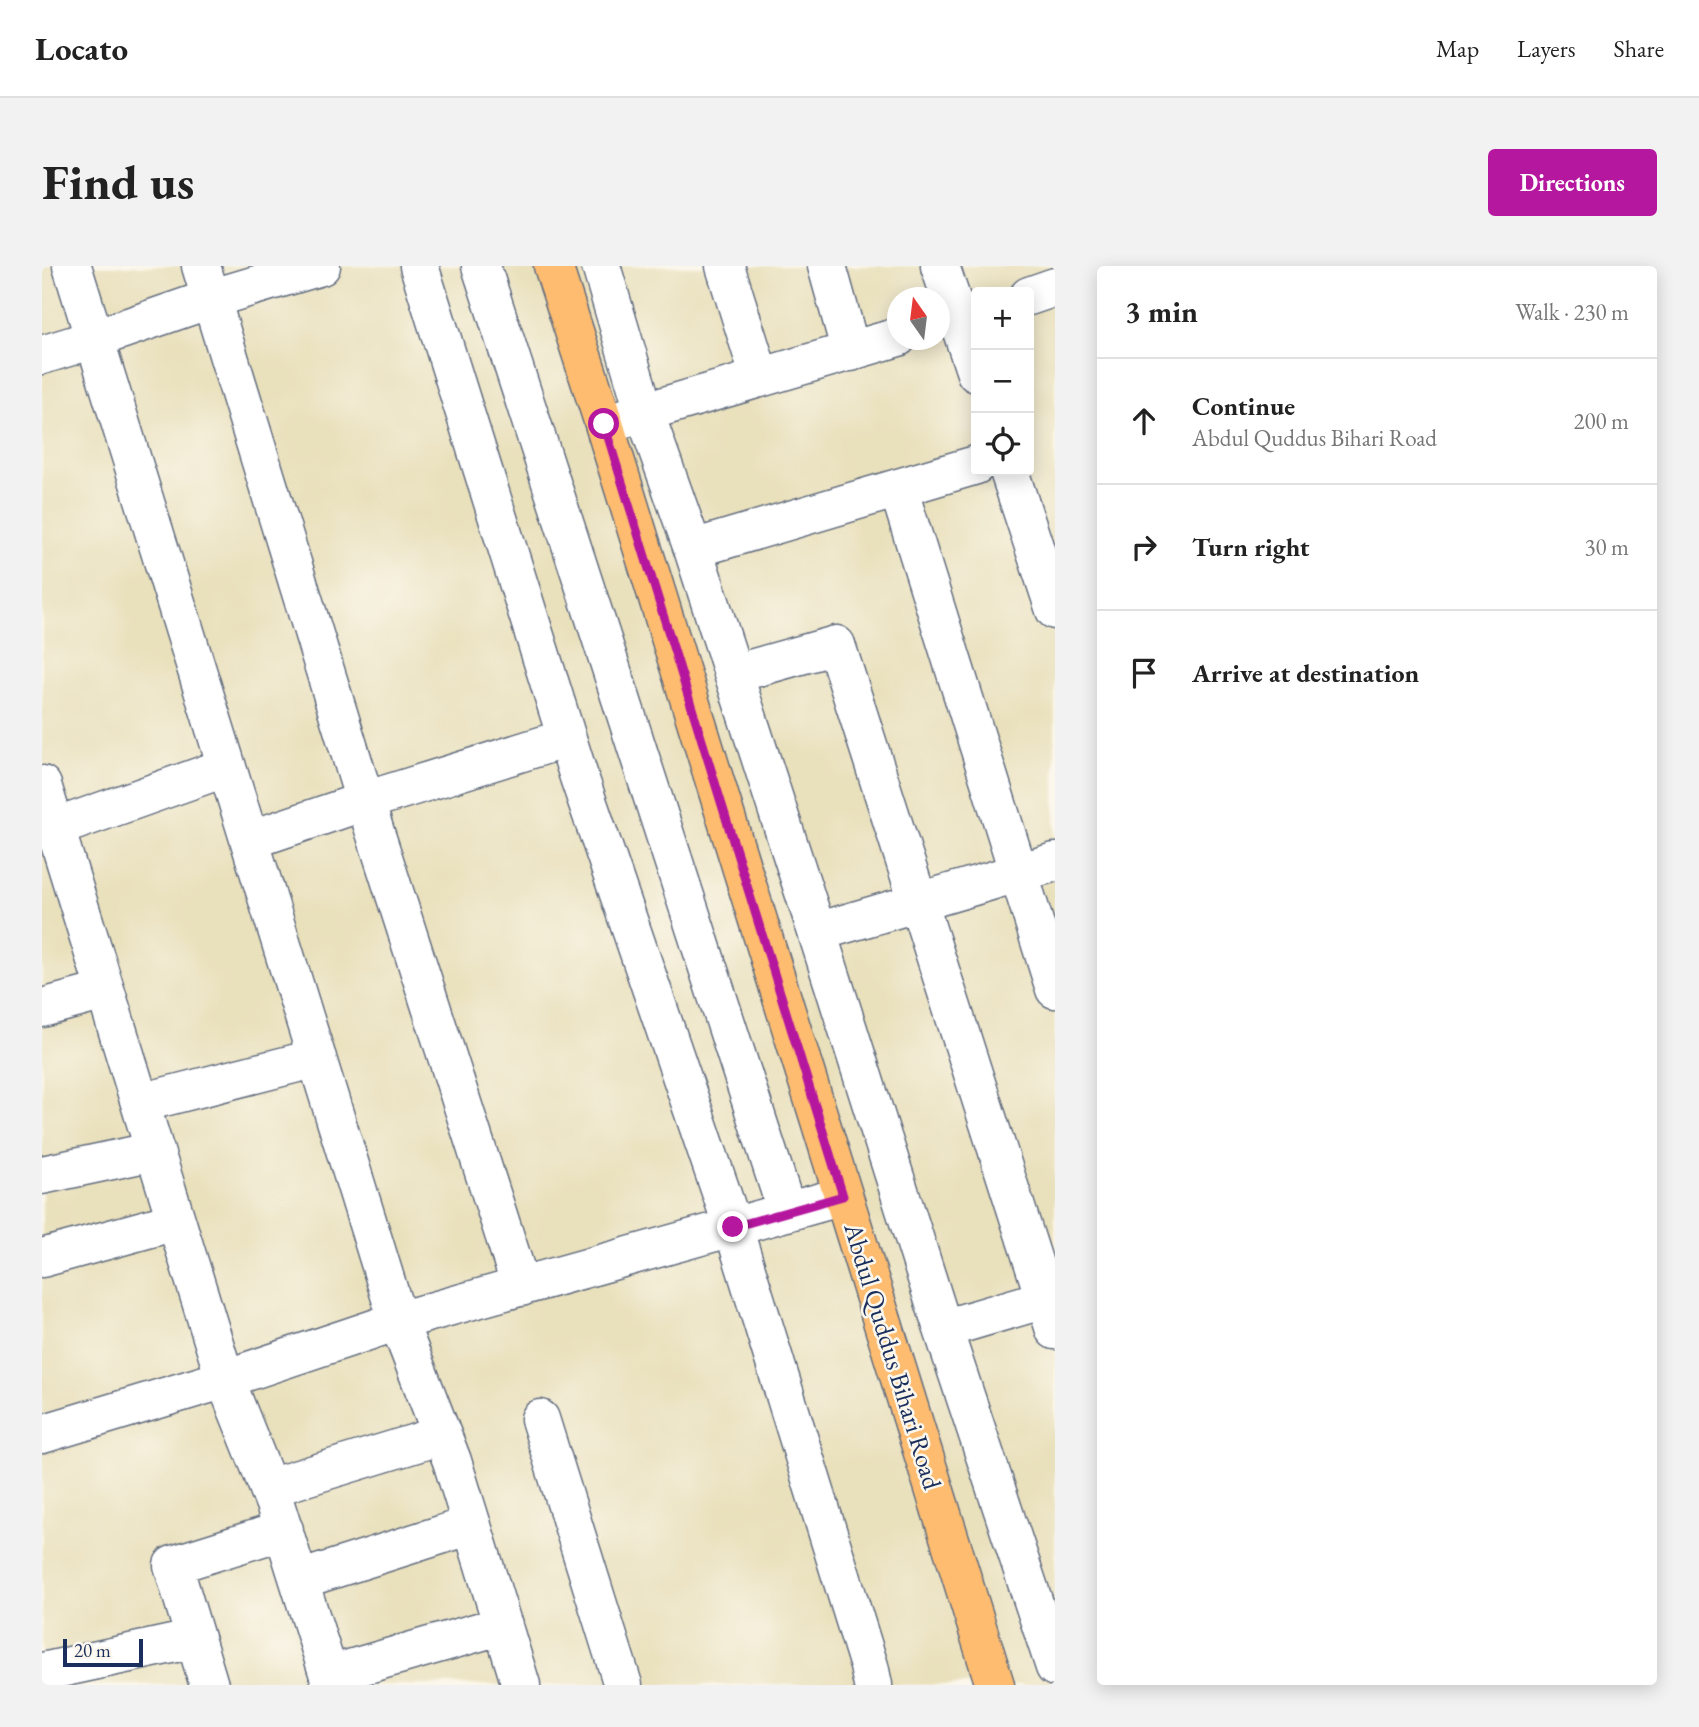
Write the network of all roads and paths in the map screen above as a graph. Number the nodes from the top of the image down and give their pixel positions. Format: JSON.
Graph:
{"nodes":[{"id":1,"x":72,"y":266,"type":"edge"},
{"id":2,"x":321,"y":266,"type":"edge"},
{"id":3,"x":419,"y":266,"type":"edge"},
{"id":4,"x":481,"y":266,"type":"edge"},
{"id":5,"x":553,"y":266,"type":"edge"},
{"id":6,"x":601,"y":266,"type":"edge"},
{"id":7,"x":725,"y":266,"type":"edge"},
{"id":8,"x":827,"y":266,"type":"edge"},
{"id":9,"x":940,"y":266,"type":"edge"},
{"id":10,"x":206,"y":282,"type":"edge"},
{"id":11,"x":958,"y":318,"type":"edge"},
{"id":12,"x":94,"y":339,"type":"junction"},
{"id":13,"x":887,"y":341,"type":"edge"},
{"id":14,"x":851,"y":352,"type":"junction"},
{"id":15,"x":42,"y":355,"type":"edge"},
{"id":16,"x":971,"y":358,"type":"edge"},
{"id":17,"x":760,"y":378,"type":"junction"},
{"id":18,"x":644,"y":411,"type":"junction"},
{"id":19,"x":604,"y":424,"type":"junction"},
{"id":20,"x":971,"y":466,"type":"edge"},
{"id":21,"x":1011,"y":476,"type":"edge"},
{"id":22,"x":898,"y":488,"type":"junction"},
{"id":23,"x":693,"y":549,"type":"junction"},
{"id":24,"x":1055,"y":610,"type":"edge"},
{"id":25,"x":733,"y":674,"type":"junction"},
{"id":26,"x":567,"y":738,"type":"junction"},
{"id":27,"x":227,"y":767,"type":"junction"},
{"id":28,"x":42,"y":785,"type":"edge"},
{"id":29,"x":365,"y":801,"type":"junction"},
{"id":30,"x":55,"y":828,"type":"junction"},
{"id":31,"x":250,"y":839,"type":"junction"},
{"id":32,"x":1055,"y":862,"type":"edge"},
{"id":33,"x":1019,"y":873,"type":"junction"},
{"id":34,"x":56,"y":882,"type":"edge"},
{"id":35,"x":919,"y":902,"type":"junction"},
{"id":36,"x":817,"y":932,"type":"junction"},
{"id":37,"x":1055,"y":989,"type":"edge"},
{"id":38,"x":105,"y":991,"type":"junction"},
{"id":39,"x":42,"y":1008,"type":"edge"},
{"id":40,"x":317,"y":1058,"type":"junction"},
{"id":41,"x":140,"y":1104,"type":"junction"},
{"id":42,"x":155,"y":1151,"type":"junction"},
{"id":43,"x":42,"y":1175,"type":"edge"},
{"id":44,"x":843,"y":1196,"type":"junction"},
{"id":45,"x":787,"y":1212,"type":"junction"},
{"id":46,"x":176,"y":1221,"type":"junction"},
{"id":47,"x":733,"y":1227,"type":"junction"},
{"id":48,"x":42,"y":1258,"type":"edge"},
{"id":49,"x":521,"y":1287,"type":"junction"},
{"id":50,"x":1052,"y":1308,"type":"edge"},
{"id":51,"x":398,"y":1321,"type":"junction"},
{"id":52,"x":943,"y":1329,"type":"junction"},
{"id":53,"x":225,"y":1379,"type":"junction"},
{"id":54,"x":540,"y":1419,"type":"dead end"},
{"id":55,"x":42,"y":1434,"type":"edge"},
{"id":56,"x":442,"y":1435,"type":"junction"},
{"id":57,"x":269,"y":1488,"type":"junction"},
{"id":58,"x":472,"y":1525,"type":"junction"},
{"id":59,"x":284,"y":1530,"type":"junction"},
{"id":60,"x":299,"y":1580,"type":"junction"},
{"id":61,"x":503,"y":1625,"type":"junction"},
{"id":62,"x":195,"y":1639,"type":"junction"},
{"id":63,"x":1055,"y":1667,"type":"edge"},
{"id":64,"x":42,"y":1672,"type":"edge"},
{"id":65,"x":331,"y":1680,"type":"edge"},
{"id":66,"x":209,"y":1685,"type":"edge"},
{"id":67,"x":521,"y":1685,"type":"edge"},
{"id":68,"x":623,"y":1685,"type":"edge"},
{"id":69,"x":873,"y":1685,"type":"edge"},
{"id":70,"x":995,"y":1685,"type":"edge"}],
"edges":[{"from":1,"to":12,"type":"street"},
{"from":2,"to":10,"type":"street"},
{"from":3,"to":26,"type":"street"},
{"from":4,"to":45,"type":"street"},
{"from":5,"to":19,"type":"main road","name":"Abdul Quddus Bihari Road"},
{"from":6,"to":18,"type":"street"},
{"from":7,"to":17,"type":"street"},
{"from":8,"to":14,"type":"street"},
{"from":9,"to":11,"type":"street"},
{"from":10,"to":12,"type":"street"},
{"from":10,"to":29,"type":"street"},
{"from":11,"to":16,"type":"street"},
{"from":12,"to":15,"type":"street"},
{"from":12,"to":27,"type":"street"},
{"from":13,"to":14,"type":"street"},
{"from":14,"to":17,"type":"street"},
{"from":17,"to":18,"type":"street"},
{"from":18,"to":19,"type":"street"},
{"from":18,"to":23,"type":"street"},
{"from":19,"to":44,"type":"main road","name":"Abdul Quddus Bihari Road"},
{"from":20,"to":22,"type":"street"},
{"from":21,"to":24,"type":"street"},
{"from":22,"to":23,"type":"street"},
{"from":22,"to":33,"type":"street"},
{"from":23,"to":25,"type":"street"},
{"from":25,"to":35,"type":"street"},
{"from":25,"to":36,"type":"street"},
{"from":26,"to":29,"type":"street"},
{"from":26,"to":47,"type":"street"},
{"from":27,"to":30,"type":"street"},
{"from":27,"to":31,"type":"street"},
{"from":28,"to":30,"type":"street"},
{"from":29,"to":31,"type":"street"},
{"from":29,"to":49,"type":"street"},
{"from":30,"to":34,"type":"street"},
{"from":31,"to":40,"type":"street"},
{"from":32,"to":33,"type":"street"},
{"from":33,"to":35,"type":"street"},
{"from":33,"to":37,"type":"street"},
{"from":34,"to":38,"type":"street"},
{"from":35,"to":36,"type":"street"},
{"from":35,"to":50,"type":"street"},
{"from":36,"to":52,"type":"street"},
{"from":38,"to":39,"type":"street"},
{"from":38,"to":41,"type":"street"},
{"from":40,"to":41,"type":"street"},
{"from":40,"to":51,"type":"street"},
{"from":41,"to":42,"type":"street"},
{"from":42,"to":43,"type":"street"},
{"from":42,"to":46,"type":"street"},
{"from":44,"to":45,"type":"street"},
{"from":44,"to":70,"type":"main road","name":"Abdul Quddus Bihari Road"},
{"from":45,"to":47,"type":"street"},
{"from":46,"to":48,"type":"street"},
{"from":46,"to":53,"type":"street"},
{"from":47,"to":49,"type":"street"},
{"from":47,"to":69,"type":"street"},
{"from":49,"to":51,"type":"street"},
{"from":50,"to":52,"type":"street"},
{"from":51,"to":53,"type":"street"},
{"from":51,"to":56,"type":"street"},
{"from":52,"to":63,"type":"street"},
{"from":53,"to":55,"type":"street"},
{"from":53,"to":57,"type":"street"},
{"from":54,"to":68,"type":"street"},
{"from":56,"to":57,"type":"street"},
{"from":56,"to":58,"type":"street"},
{"from":57,"to":59,"type":"street"},
{"from":58,"to":60,"type":"street"},
{"from":58,"to":61,"type":"street"},
{"from":59,"to":60,"type":"street"},
{"from":59,"to":62,"type":"street"},
{"from":60,"to":65,"type":"street"},
{"from":61,"to":65,"type":"street"},
{"from":61,"to":67,"type":"street"},
{"from":62,"to":64,"type":"street"},
{"from":62,"to":66,"type":"street"}]}
